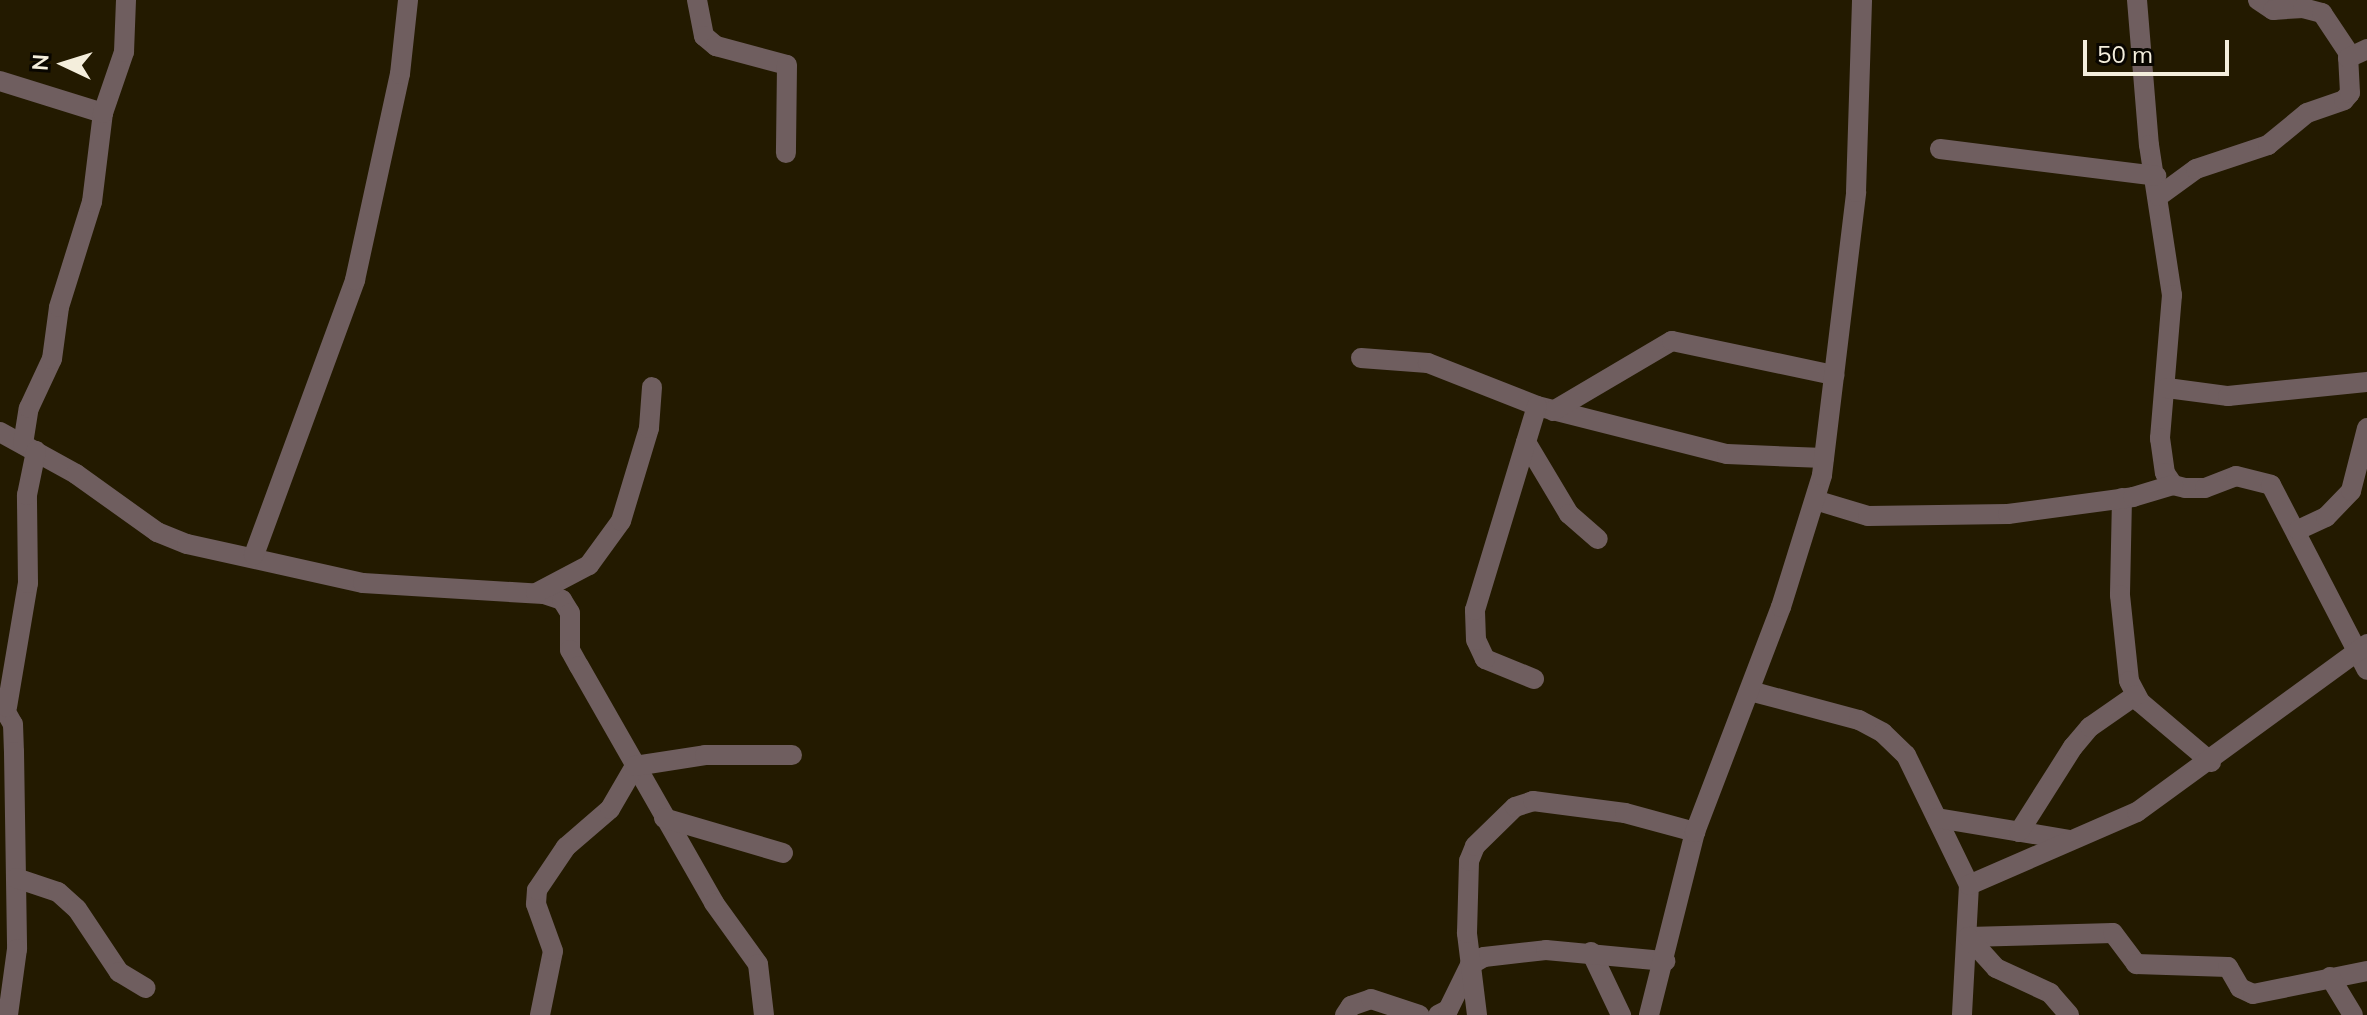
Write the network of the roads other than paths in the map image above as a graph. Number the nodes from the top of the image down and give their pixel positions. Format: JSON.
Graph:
{"nodes":[{"id":1,"x":126,"y":0,"type":"edge"},
{"id":2,"x":408,"y":0,"type":"edge"},
{"id":3,"x":697,"y":0,"type":"edge"},
{"id":4,"x":1862,"y":0,"type":"edge"},
{"id":5,"x":2137,"y":0,"type":"edge"},
{"id":6,"x":2258,"y":0,"type":"edge"},
{"id":7,"x":2358,"y":52,"type":"edge"},
{"id":8,"x":0,"y":81,"type":"edge"},
{"id":9,"x":103,"y":113,"type":"junction"},
{"id":10,"x":1940,"y":149,"type":"dead end"},
{"id":11,"x":786,"y":153,"type":"dead end"},
{"id":12,"x":2158,"y":186,"type":"junction"},
{"id":13,"x":1361,"y":358,"type":"dead end"},
{"id":14,"x":1834,"y":375,"type":"junction"},
{"id":15,"x":2367,"y":382,"type":"edge"},
{"id":16,"x":652,"y":387,"type":"dead end"},
{"id":17,"x":2167,"y":388,"type":"junction"},
{"id":18,"x":1545,"y":409,"type":"junction"},
{"id":19,"x":2367,"y":428,"type":"edge"},
{"id":20,"x":0,"y":432,"type":"edge"},
{"id":21,"x":1526,"y":442,"type":"junction"},
{"id":22,"x":29,"y":448,"type":"junction"},
{"id":23,"x":1824,"y":458,"type":"junction"},
{"id":24,"x":2173,"y":485,"type":"junction"},
{"id":25,"x":2122,"y":498,"type":"junction"},
{"id":26,"x":1815,"y":500,"type":"junction"},
{"id":27,"x":2298,"y":530,"type":"junction"},
{"id":28,"x":1598,"y":539,"type":"dead end"},
{"id":29,"x":254,"y":555,"type":"junction"},
{"id":30,"x":536,"y":593,"type":"junction"},
{"id":31,"x":2364,"y":655,"type":"edge"},
{"id":32,"x":7,"y":676,"type":"edge"},
{"id":33,"x":1534,"y":679,"type":"dead end"},
{"id":34,"x":1750,"y":691,"type":"junction"},
{"id":35,"x":2136,"y":695,"type":"junction"},
{"id":36,"x":4,"y":704,"type":"edge"},
{"id":37,"x":792,"y":755,"type":"dead end"},
{"id":38,"x":2211,"y":762,"type":"junction"},
{"id":39,"x":635,"y":766,"type":"junction"},
{"id":40,"x":664,"y":818,"type":"junction"},
{"id":41,"x":1937,"y":818,"type":"junction"},
{"id":42,"x":1695,"y":832,"type":"junction"},
{"id":43,"x":2019,"y":832,"type":"junction"},
{"id":44,"x":2070,"y":840,"type":"junction"},
{"id":45,"x":783,"y":853,"type":"dead end"},
{"id":46,"x":16,"y":878,"type":"junction"},
{"id":47,"x":1969,"y":885,"type":"junction"},
{"id":48,"x":1968,"y":937,"type":"junction"},
{"id":49,"x":1591,"y":952,"type":"junction"},
{"id":50,"x":1665,"y":961,"type":"junction"},
{"id":51,"x":1470,"y":965,"type":"junction"},
{"id":52,"x":2367,"y":971,"type":"edge"},
{"id":53,"x":2330,"y":977,"type":"junction"},
{"id":54,"x":146,"y":988,"type":"dead end"},
{"id":55,"x":8,"y":1015,"type":"edge"},
{"id":56,"x":540,"y":1015,"type":"edge"},
{"id":57,"x":764,"y":1015,"type":"edge"},
{"id":58,"x":1345,"y":1015,"type":"edge"},
{"id":59,"x":1419,"y":1015,"type":"edge"},
{"id":60,"x":1438,"y":1015,"type":"edge"},
{"id":61,"x":1477,"y":1015,"type":"edge"},
{"id":62,"x":1621,"y":1015,"type":"edge"},
{"id":63,"x":1649,"y":1015,"type":"edge"},
{"id":64,"x":1962,"y":1015,"type":"edge"},
{"id":65,"x":2069,"y":1015,"type":"edge"},
{"id":66,"x":2353,"y":1015,"type":"edge"}],
"edges":[{"from":1,"to":9,"type":"street"},
{"from":2,"to":29,"type":"street"},
{"from":3,"to":11,"type":"street"},
{"from":4,"to":14,"type":"street"},
{"from":5,"to":12,"type":"street"},
{"from":6,"to":7,"type":"street"},
{"from":7,"to":12,"type":"street"},
{"from":8,"to":9,"type":"street"},
{"from":9,"to":22,"type":"street"},
{"from":10,"to":12,"type":"street"},
{"from":12,"to":17,"type":"street"},
{"from":13,"to":18,"type":"street"},
{"from":14,"to":18,"type":"street"},
{"from":14,"to":23,"type":"street"},
{"from":15,"to":17,"type":"street"},
{"from":16,"to":30,"type":"street"},
{"from":17,"to":24,"type":"street"},
{"from":18,"to":21,"type":"street"},
{"from":18,"to":23,"type":"street"},
{"from":19,"to":27,"type":"street"},
{"from":20,"to":22,"type":"street"},
{"from":21,"to":28,"type":"street"},
{"from":21,"to":33,"type":"street"},
{"from":22,"to":29,"type":"street"},
{"from":22,"to":32,"type":"street"},
{"from":23,"to":26,"type":"street"},
{"from":24,"to":25,"type":"street"},
{"from":24,"to":27,"type":"street"},
{"from":25,"to":26,"type":"street"},
{"from":25,"to":35,"type":"street"},
{"from":26,"to":34,"type":"street"},
{"from":27,"to":31,"type":"street"},
{"from":29,"to":30,"type":"street"},
{"from":30,"to":39,"type":"street"},
{"from":31,"to":38,"type":"street"},
{"from":32,"to":36,"type":"street"},
{"from":34,"to":41,"type":"street"},
{"from":34,"to":42,"type":"street"},
{"from":35,"to":38,"type":"street"},
{"from":35,"to":43,"type":"street"},
{"from":36,"to":46,"type":"street"},
{"from":37,"to":39,"type":"street"},
{"from":38,"to":44,"type":"street"},
{"from":39,"to":40,"type":"street"},
{"from":39,"to":56,"type":"street"},
{"from":40,"to":45,"type":"street"},
{"from":40,"to":57,"type":"street"},
{"from":41,"to":43,"type":"street"},
{"from":41,"to":47,"type":"street"},
{"from":42,"to":50,"type":"street"},
{"from":42,"to":51,"type":"street"},
{"from":43,"to":44,"type":"street"},
{"from":44,"to":47,"type":"street"},
{"from":46,"to":54,"type":"street"},
{"from":46,"to":55,"type":"street"},
{"from":47,"to":48,"type":"street"},
{"from":48,"to":53,"type":"street"},
{"from":48,"to":64,"type":"street"},
{"from":48,"to":65,"type":"street"},
{"from":49,"to":50,"type":"street"},
{"from":49,"to":51,"type":"street"},
{"from":49,"to":62,"type":"street"},
{"from":50,"to":63,"type":"street"},
{"from":51,"to":60,"type":"street"},
{"from":51,"to":61,"type":"street"},
{"from":52,"to":53,"type":"street"},
{"from":53,"to":66,"type":"street"},
{"from":58,"to":59,"type":"street"}]}
